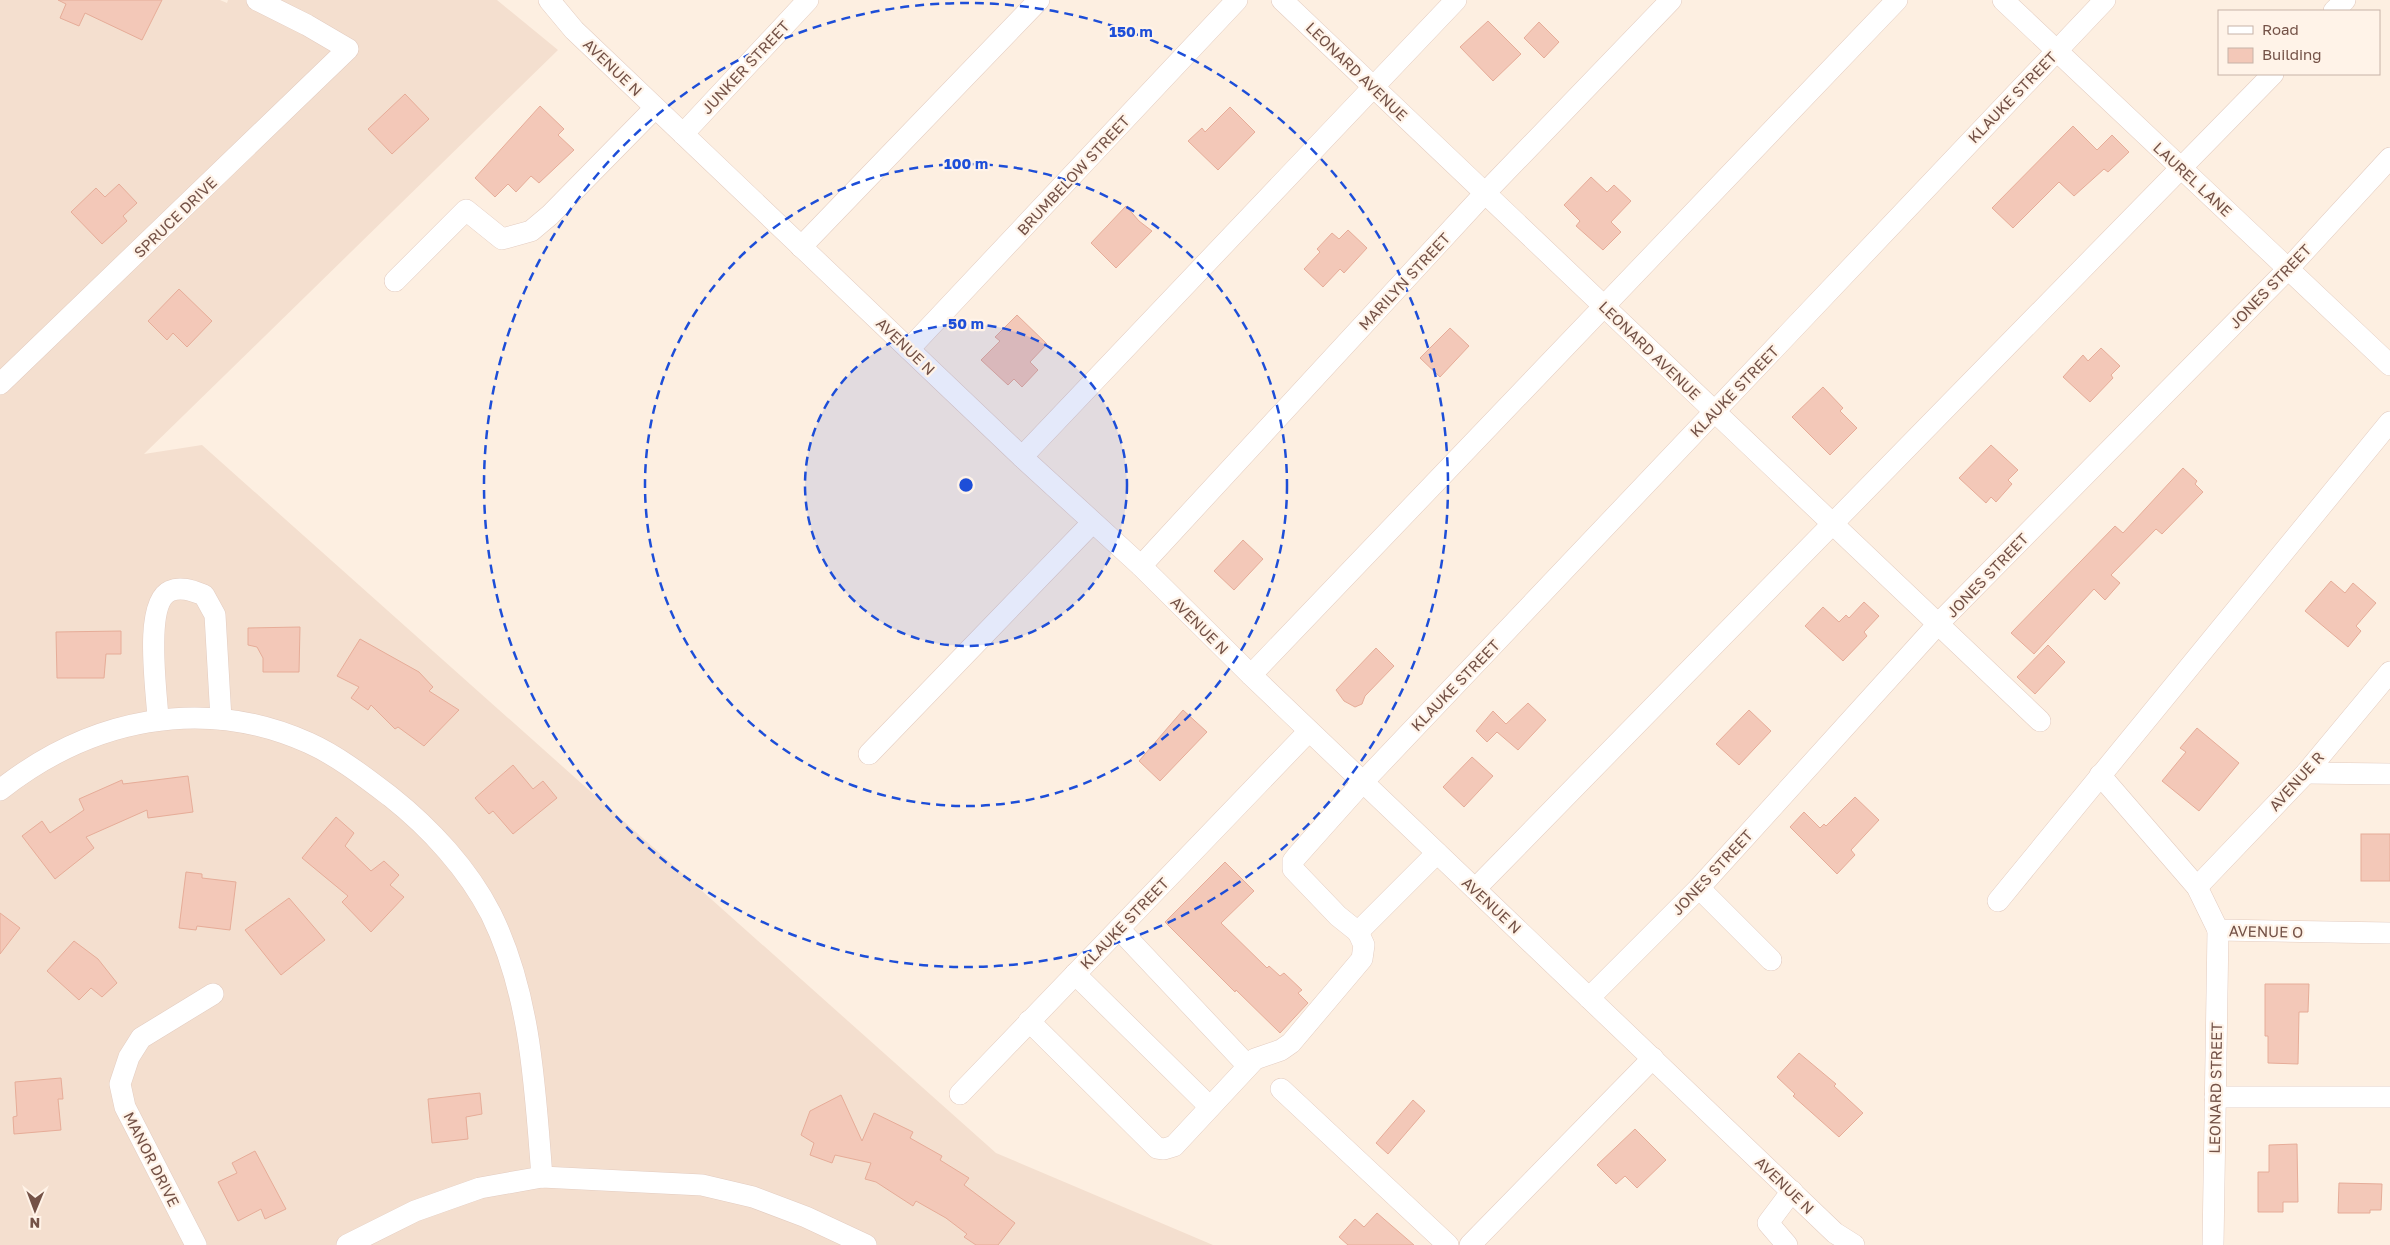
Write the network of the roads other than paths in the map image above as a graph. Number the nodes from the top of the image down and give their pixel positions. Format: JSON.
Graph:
{"nodes":[{"id":1,"x":257,"y":0,"type":"edge"},
{"id":2,"x":549,"y":0,"type":"edge"},
{"id":3,"x":808,"y":0,"type":"edge"},
{"id":4,"x":1039,"y":0,"type":"edge"},
{"id":5,"x":1237,"y":0,"type":"edge"},
{"id":6,"x":1282,"y":0,"type":"edge"},
{"id":7,"x":1456,"y":0,"type":"edge"},
{"id":8,"x":1671,"y":0,"type":"edge"},
{"id":9,"x":1897,"y":0,"type":"edge"},
{"id":10,"x":2003,"y":0,"type":"edge"},
{"id":11,"x":2105,"y":0,"type":"edge"},
{"id":12,"x":2345,"y":0,"type":"edge"},
{"id":13,"x":2335,"y":10,"type":"edge"},
{"id":14,"x":2057,"y":50,"type":"junction"},
{"id":15,"x":2272,"y":75,"type":"edge"},
{"id":16,"x":1373,"y":87,"type":"junction"},
{"id":17,"x":655,"y":108,"type":"junction"},
{"id":18,"x":683,"y":134,"type":"junction"},
{"id":19,"x":2390,"y":158,"type":"edge"},
{"id":20,"x":2181,"y":168,"type":"junction"},
{"id":21,"x":1486,"y":193,"type":"junction"},
{"id":22,"x":802,"y":247,"type":"junction"},
{"id":23,"x":2288,"y":269,"type":"junction"},
{"id":24,"x":395,"y":282,"type":"dead end"},
{"id":25,"x":1604,"y":306,"type":"junction"},
{"id":26,"x":909,"y":349,"type":"junction"},
{"id":27,"x":2386,"y":362,"type":"edge"},
{"id":28,"x":0,"y":384,"type":"edge"},
{"id":29,"x":1714,"y":411,"type":"junction"},
{"id":30,"x":2390,"y":422,"type":"edge"},
{"id":31,"x":1022,"y":457,"type":"junction"},
{"id":32,"x":1092,"y":523,"type":"junction"},
{"id":33,"x":1832,"y":524,"type":"junction"},
{"id":34,"x":1141,"y":566,"type":"junction"},
{"id":35,"x":1938,"y":624,"type":"junction"},
{"id":36,"x":2390,"y":672,"type":"edge"},
{"id":37,"x":1250,"y":675,"type":"junction"},
{"id":38,"x":158,"y":719,"type":"junction"},
{"id":39,"x":221,"y":720,"type":"junction"},
{"id":40,"x":2040,"y":721,"type":"dead end"},
{"id":41,"x":1309,"y":731,"type":"junction"},
{"id":42,"x":869,"y":754,"type":"dead end"},
{"id":43,"x":2306,"y":772,"type":"junction"},
{"id":44,"x":2390,"y":774,"type":"edge"},
{"id":45,"x":2100,"y":775,"type":"junction"},
{"id":46,"x":1362,"y":782,"type":"junction"},
{"id":47,"x":0,"y":790,"type":"edge"},
{"id":48,"x":1437,"y":854,"type":"junction"},
{"id":49,"x":2197,"y":887,"type":"junction"},
{"id":50,"x":1699,"y":888,"type":"junction"},
{"id":51,"x":1475,"y":889,"type":"junction"},
{"id":52,"x":1998,"y":901,"type":"dead end"},
{"id":53,"x":1119,"y":929,"type":"junction"},
{"id":54,"x":2218,"y":930,"type":"junction"},
{"id":55,"x":1358,"y":932,"type":"junction"},
{"id":56,"x":2390,"y":933,"type":"edge"},
{"id":57,"x":1771,"y":960,"type":"dead end"},
{"id":58,"x":1075,"y":974,"type":"junction"},
{"id":59,"x":213,"y":994,"type":"dead end"},
{"id":60,"x":1589,"y":998,"type":"junction"},
{"id":61,"x":1029,"y":1022,"type":"junction"},
{"id":62,"x":1653,"y":1058,"type":"junction"},
{"id":63,"x":1248,"y":1066,"type":"junction"},
{"id":64,"x":1281,"y":1088,"type":"dead end"},
{"id":65,"x":960,"y":1094,"type":"dead end"},
{"id":66,"x":2215,"y":1097,"type":"junction"},
{"id":67,"x":2390,"y":1097,"type":"edge"},
{"id":68,"x":1210,"y":1107,"type":"junction"},
{"id":69,"x":542,"y":1177,"type":"junction"},
{"id":70,"x":1792,"y":1191,"type":"junction"},
{"id":71,"x":196,"y":1245,"type":"edge"},
{"id":72,"x":347,"y":1245,"type":"edge"},
{"id":73,"x":866,"y":1245,"type":"edge"},
{"id":74,"x":1448,"y":1245,"type":"edge"},
{"id":75,"x":1470,"y":1245,"type":"edge"},
{"id":76,"x":1787,"y":1245,"type":"edge"},
{"id":77,"x":1854,"y":1245,"type":"edge"},
{"id":78,"x":2213,"y":1245,"type":"edge"}],
"edges":[{"from":1,"to":28,"type":"street","name":"SPRUCE DRIVE"},
{"from":2,"to":17,"type":"street","name":"AVENUE N"},
{"from":3,"to":18,"type":"street","name":"JUNKER STREET"},
{"from":4,"to":22,"type":"street"},
{"from":5,"to":26,"type":"street","name":"BRUMBELOW STREET"},
{"from":6,"to":16,"type":"street","name":"LEONARD AVENUE"},
{"from":7,"to":16,"type":"street"},
{"from":8,"to":21,"type":"street","name":"MARILYN STREET"},
{"from":9,"to":25,"type":"street"},
{"from":10,"to":14,"type":"street","name":"LAUREL LANE"},
{"from":11,"to":14,"type":"street","name":"KLAUKE STREET"},
{"from":12,"to":13,"type":"street"},
{"from":14,"to":20,"type":"street","name":"LAUREL LANE"},
{"from":14,"to":29,"type":"street","name":"KLAUKE STREET"},
{"from":15,"to":20,"type":"street"},
{"from":16,"to":21,"type":"street","name":"LEONARD AVENUE"},
{"from":16,"to":31,"type":"street"},
{"from":17,"to":18,"type":"street","name":"AVENUE N"},
{"from":17,"to":24,"type":"street"},
{"from":18,"to":22,"type":"street","name":"AVENUE N"},
{"from":19,"to":23,"type":"street","name":"JONES STREET"},
{"from":20,"to":23,"type":"street","name":"LAUREL LANE"},
{"from":20,"to":33,"type":"street"},
{"from":21,"to":25,"type":"street","name":"LEONARD AVENUE"},
{"from":21,"to":34,"type":"street","name":"MARILYN STREET"},
{"from":22,"to":26,"type":"street","name":"AVENUE N"},
{"from":23,"to":27,"type":"street","name":"LAUREL LANE"},
{"from":23,"to":35,"type":"street","name":"JONES STREET"},
{"from":25,"to":29,"type":"street","name":"LEONARD AVENUE"},
{"from":25,"to":37,"type":"street"},
{"from":26,"to":31,"type":"street","name":"AVENUE N"},
{"from":29,"to":33,"type":"street","name":"LEONARD AVENUE"},
{"from":29,"to":46,"type":"street","name":"KLAUKE STREET"},
{"from":30,"to":45,"type":"street"},
{"from":31,"to":32,"type":"street","name":"AVENUE N"},
{"from":32,"to":34,"type":"street","name":"AVENUE N"},
{"from":32,"to":42,"type":"street"},
{"from":33,"to":35,"type":"street","name":"LEONARD AVENUE"},
{"from":33,"to":51,"type":"street"},
{"from":34,"to":37,"type":"street","name":"AVENUE N"},
{"from":35,"to":40,"type":"street","name":"LEONARD AVENUE"},
{"from":35,"to":50,"type":"street","name":"JONES STREET"},
{"from":36,"to":43,"type":"street","name":"AVENUE R"},
{"from":37,"to":41,"type":"street","name":"AVENUE N"},
{"from":38,"to":39,"type":"street"},
{"from":38,"to":39,"type":"street"},
{"from":38,"to":47,"type":"street"},
{"from":39,"to":69,"type":"street"},
{"from":41,"to":46,"type":"street","name":"AVENUE N"},
{"from":41,"to":53,"type":"street","name":"KLAUKE STREET"},
{"from":43,"to":44,"type":"street"},
{"from":43,"to":49,"type":"street","name":"AVENUE R"},
{"from":45,"to":49,"type":"street","name":"AVENUE O"},
{"from":45,"to":52,"type":"street"},
{"from":46,"to":48,"type":"street","name":"AVENUE N"},
{"from":46,"to":55,"type":"street","name":"KLAUKE STREET"},
{"from":48,"to":51,"type":"street","name":"AVENUE N"},
{"from":48,"to":55,"type":"street"},
{"from":49,"to":54,"type":"street","name":"AVENUE O"},
{"from":50,"to":57,"type":"street"},
{"from":50,"to":60,"type":"street","name":"JONES STREET"},
{"from":51,"to":60,"type":"street","name":"AVENUE N"},
{"from":53,"to":58,"type":"street","name":"KLAUKE STREET"},
{"from":53,"to":63,"type":"street"},
{"from":54,"to":56,"type":"street","name":"AVENUE O"},
{"from":54,"to":66,"type":"street","name":"LEONARD STREET"},
{"from":55,"to":63,"type":"street"},
{"from":58,"to":61,"type":"street","name":"KLAUKE STREET"},
{"from":58,"to":68,"type":"street"},
{"from":59,"to":71,"type":"street","name":"MANOR DRIVE"},
{"from":60,"to":62,"type":"street","name":"AVENUE N"},
{"from":61,"to":65,"type":"street","name":"KLAUKE STREET"},
{"from":61,"to":68,"type":"street"},
{"from":62,"to":70,"type":"street","name":"AVENUE N"},
{"from":62,"to":75,"type":"street"},
{"from":63,"to":68,"type":"street"},
{"from":64,"to":74,"type":"street"},
{"from":66,"to":67,"type":"street"},
{"from":66,"to":78,"type":"street","name":"LEONARD STREET"},
{"from":69,"to":72,"type":"street"},
{"from":69,"to":73,"type":"street"},
{"from":70,"to":76,"type":"street"},
{"from":70,"to":77,"type":"street","name":"AVENUE N"}]}
